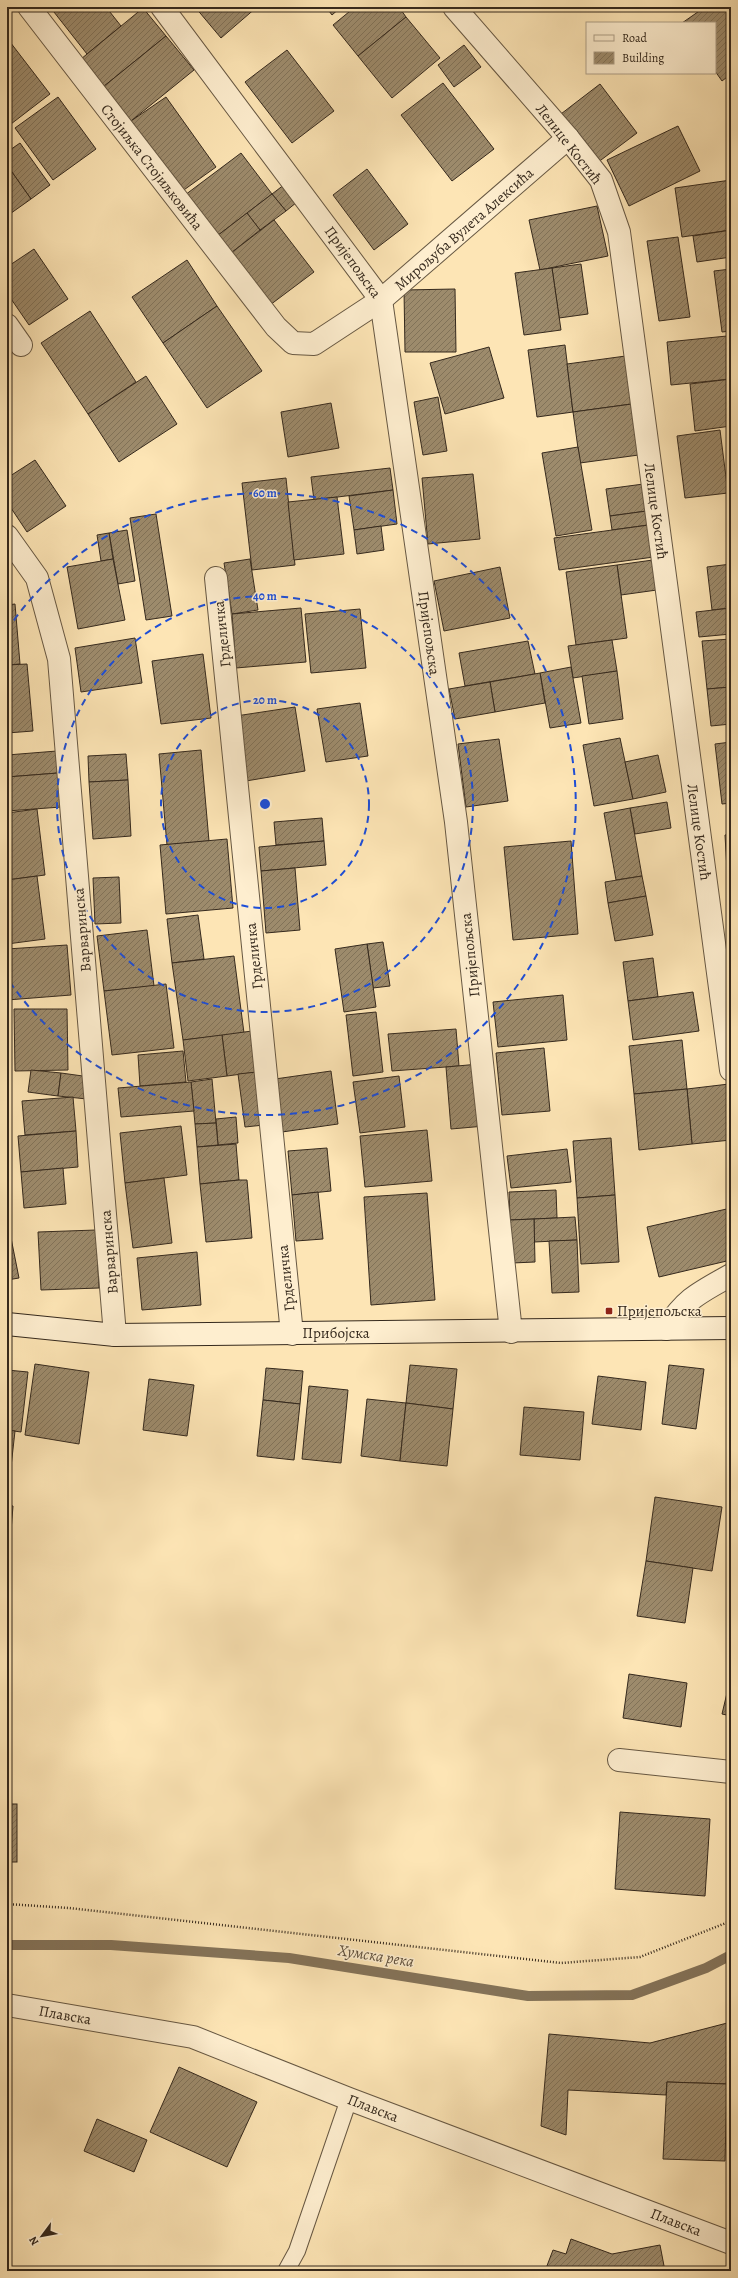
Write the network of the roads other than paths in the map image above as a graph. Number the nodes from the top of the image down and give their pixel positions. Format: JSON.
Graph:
{"nodes":[{"id":1,"x":29,"y":7,"type":"edge"},
{"id":2,"x":162,"y":7,"type":"edge"},
{"id":3,"x":454,"y":7,"type":"edge"},
{"id":4,"x":568,"y":138,"type":"junction"},
{"id":5,"x":382,"y":300,"type":"junction"},
{"id":6,"x":7,"y":325,"type":"edge"},
{"id":7,"x":276,"y":327,"type":"joint"},
{"id":8,"x":21,"y":344,"type":"dead end"},
{"id":9,"x":7,"y":536,"type":"edge"},
{"id":10,"x":216,"y":578,"type":"dead end"},
{"id":11,"x":731,"y":1070,"type":"edge"},
{"id":12,"x":731,"y":1275,"type":"edge"},
{"id":13,"x":7,"y":1324,"type":"edge"},
{"id":14,"x":731,"y":1328,"type":"edge"},
{"id":15,"x":666,"y":1329,"type":"junction"},
{"id":16,"x":512,"y":1332,"type":"junction"},
{"id":17,"x":292,"y":1334,"type":"junction"},
{"id":18,"x":115,"y":1335,"type":"junction"},
{"id":19,"x":619,"y":1760,"type":"dead end"},
{"id":20,"x":731,"y":1772,"type":"edge"},
{"id":21,"x":7,"y":2005,"type":"edge"},
{"id":22,"x":349,"y":2099,"type":"junction"},
{"id":23,"x":731,"y":2242,"type":"edge"},
{"id":24,"x":286,"y":2271,"type":"edge"}],
"edges":[{"from":1,"to":7,"type":"street","name":"Стојиљка Стојиљковића"},
{"from":2,"to":5,"type":"street","name":"Пријепољска"},
{"from":3,"to":4,"type":"street","name":"Лелице Костић"},
{"from":4,"to":5,"type":"street","name":"Мирољуба Вулета Алексића"},
{"from":4,"to":11,"type":"street","name":"Лелице Костић"},
{"from":5,"to":7,"type":"street","name":"Мирољуба Вулета Алексића"},
{"from":5,"to":16,"type":"street","name":"Пријепољска"},
{"from":6,"to":8,"type":"street"},
{"from":9,"to":18,"type":"street","name":"Варваринска"},
{"from":10,"to":17,"type":"street","name":"Грделичка"},
{"from":12,"to":15,"type":"street"},
{"from":13,"to":18,"type":"street","name":"Прибојска"},
{"from":14,"to":15,"type":"street","name":"Прибојска"},
{"from":15,"to":16,"type":"street","name":"Прибојска"},
{"from":16,"to":17,"type":"street","name":"Прибојска"},
{"from":17,"to":18,"type":"street","name":"Прибојска"},
{"from":19,"to":20,"type":"street"},
{"from":21,"to":22,"type":"street","name":"Плавска"},
{"from":22,"to":23,"type":"street","name":"Плавска"},
{"from":22,"to":24,"type":"lane"}]}
